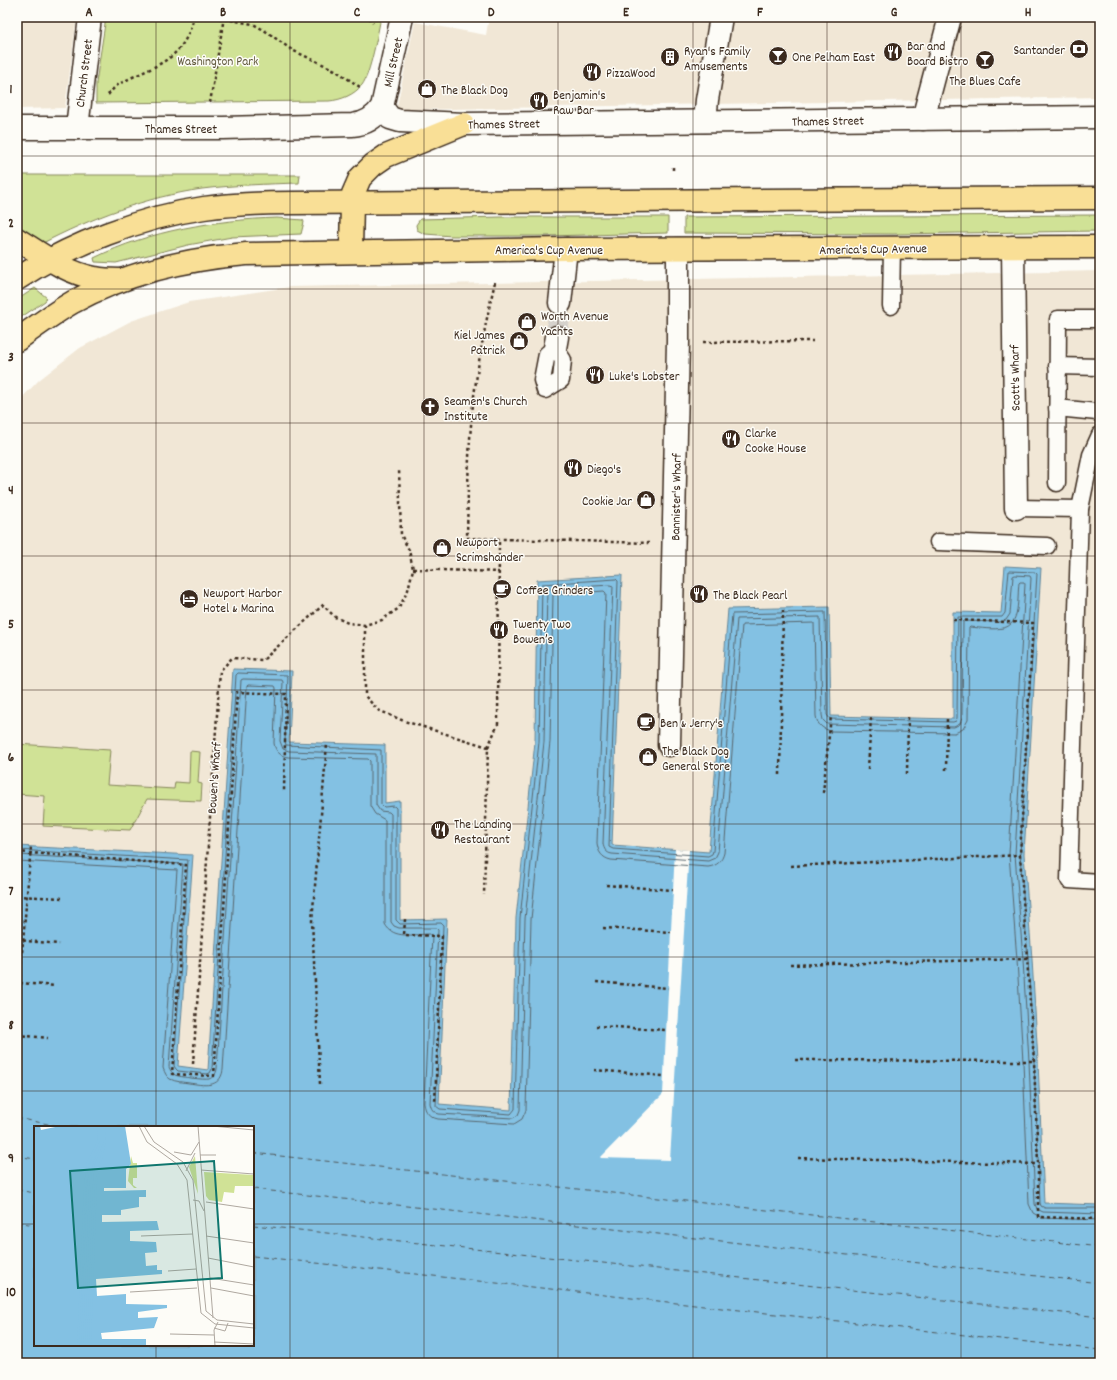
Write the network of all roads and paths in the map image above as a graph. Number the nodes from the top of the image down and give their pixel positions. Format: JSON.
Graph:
{"nodes":[{"id":1,"x":90,"y":17,"type":"edge"},
{"id":2,"x":194,"y":17,"type":"edge"},
{"id":3,"x":213,"y":17,"type":"edge"},
{"id":4,"x":402,"y":17,"type":"edge"},
{"id":5,"x":721,"y":17,"type":"edge"},
{"id":6,"x":950,"y":17,"type":"edge"},
{"id":7,"x":224,"y":18,"type":"edge"},
{"id":8,"x":361,"y":89,"type":"dead end"},
{"id":9,"x":106,"y":98,"type":"dead end"},
{"id":10,"x":382,"y":107,"type":"junction"},
{"id":11,"x":210,"y":108,"type":"dead end"},
{"id":12,"x":1100,"y":117,"type":"edge"},
{"id":13,"x":923,"y":118,"type":"junction"},
{"id":14,"x":705,"y":121,"type":"junction"},
{"id":15,"x":464,"y":124,"type":"junction"},
{"id":16,"x":17,"y":128,"type":"edge"},
{"id":17,"x":77,"y":128,"type":"junction"},
{"id":18,"x":673,"y":167,"type":"dead end"},
{"id":19,"x":673,"y":173,"type":"dead end"},
{"id":20,"x":1100,"y":198,"type":"edge"},
{"id":21,"x":352,"y":202,"type":"junction"},
{"id":22,"x":17,"y":239,"type":"edge"},
{"id":23,"x":892,"y":247,"type":"junction"},
{"id":24,"x":1013,"y":247,"type":"junction"},
{"id":25,"x":1100,"y":247,"type":"edge"},
{"id":26,"x":678,"y":248,"type":"junction"},
{"id":27,"x":566,"y":249,"type":"junction"},
{"id":28,"x":351,"y":251,"type":"junction"},
{"id":29,"x":50,"y":259,"type":"junction"},
{"id":30,"x":17,"y":279,"type":"edge"},
{"id":31,"x":122,"y":280,"type":"junction"},
{"id":32,"x":495,"y":282,"type":"dead end"},
{"id":33,"x":560,"y":303,"type":"tunnel mouth"},
{"id":34,"x":891,"y":306,"type":"dead end"},
{"id":35,"x":1100,"y":319,"type":"edge"},
{"id":36,"x":17,"y":340,"type":"edge"},
{"id":37,"x":813,"y":340,"type":"dead end"},
{"id":38,"x":678,"y":342,"type":"junction"},
{"id":39,"x":1058,"y":366,"type":"junction"},
{"id":40,"x":1100,"y":367,"type":"edge"},
{"id":41,"x":1057,"y":408,"type":"junction"},
{"id":42,"x":1100,"y":414,"type":"edge"},
{"id":43,"x":1100,"y":435,"type":"edge"},
{"id":44,"x":399,"y":468,"type":"dead end"},
{"id":45,"x":1057,"y":483,"type":"dead end"},
{"id":46,"x":1016,"y":508,"type":"joint"},
{"id":47,"x":1080,"y":509,"type":"junction"},
{"id":48,"x":499,"y":539,"type":"junction"},
{"id":49,"x":938,"y":542,"type":"dead end"},
{"id":50,"x":674,"y":543,"type":"junction"},
{"id":51,"x":1047,"y":546,"type":"dead end"},
{"id":52,"x":413,"y":569,"type":"junction"},
{"id":53,"x":499,"y":572,"type":"junction"},
{"id":54,"x":783,"y":609,"type":"dead end"},
{"id":55,"x":953,"y":620,"type":"dead end"},
{"id":56,"x":365,"y":625,"type":"junction"},
{"id":57,"x":831,"y":716,"type":"dead end"},
{"id":58,"x":871,"y":717,"type":"dead end"},
{"id":59,"x":908,"y":717,"type":"dead end"},
{"id":60,"x":947,"y":718,"type":"dead end"},
{"id":61,"x":327,"y":744,"type":"dead end"},
{"id":62,"x":669,"y":745,"type":"dead end"},
{"id":63,"x":488,"y":747,"type":"junction"},
{"id":64,"x":868,"y":769,"type":"dead end"},
{"id":65,"x":946,"y":770,"type":"dead end"},
{"id":66,"x":780,"y":774,"type":"dead end"},
{"id":67,"x":907,"y":774,"type":"dead end"},
{"id":68,"x":284,"y":791,"type":"dead end"},
{"id":69,"x":823,"y":793,"type":"dead end"},
{"id":70,"x":31,"y":846,"type":"dead end"},
{"id":71,"x":17,"y":852,"type":"edge"},
{"id":72,"x":31,"y":853,"type":"junction"},
{"id":73,"x":1020,"y":855,"type":"junction"},
{"id":74,"x":791,"y":866,"type":"dead end"},
{"id":75,"x":1100,"y":882,"type":"edge"},
{"id":76,"x":606,"y":885,"type":"dead end"},
{"id":77,"x":673,"y":890,"type":"dead end"},
{"id":78,"x":484,"y":895,"type":"dead end"},
{"id":79,"x":17,"y":896,"type":"edge"},
{"id":80,"x":27,"y":896,"type":"junction"},
{"id":81,"x":62,"y":898,"type":"dead end"},
{"id":82,"x":405,"y":919,"type":"dead end"},
{"id":83,"x":603,"y":928,"type":"dead end"},
{"id":84,"x":671,"y":932,"type":"dead end"},
{"id":85,"x":17,"y":940,"type":"edge"},
{"id":86,"x":23,"y":940,"type":"junction"},
{"id":87,"x":59,"y":944,"type":"dead end"},
{"id":88,"x":1027,"y":959,"type":"junction"},
{"id":89,"x":790,"y":965,"type":"dead end"},
{"id":90,"x":596,"y":982,"type":"dead end"},
{"id":91,"x":20,"y":984,"type":"junction"},
{"id":92,"x":55,"y":986,"type":"dead end"},
{"id":93,"x":668,"y":988,"type":"dead end"},
{"id":94,"x":17,"y":1012,"type":"edge"},
{"id":95,"x":596,"y":1026,"type":"dead end"},
{"id":96,"x":666,"y":1030,"type":"dead end"},
{"id":97,"x":17,"y":1035,"type":"edge"},
{"id":98,"x":48,"y":1038,"type":"dead end"},
{"id":99,"x":795,"y":1060,"type":"dead end"},
{"id":100,"x":1034,"y":1061,"type":"junction"},
{"id":101,"x":193,"y":1064,"type":"dead end"},
{"id":102,"x":594,"y":1070,"type":"dead end"},
{"id":103,"x":664,"y":1076,"type":"dead end"},
{"id":104,"x":320,"y":1084,"type":"dead end"},
{"id":105,"x":435,"y":1102,"type":"dead end"},
{"id":106,"x":798,"y":1158,"type":"dead end"},
{"id":107,"x":1038,"y":1164,"type":"junction"},
{"id":108,"x":1100,"y":1219,"type":"edge"}],
"edges":[{"from":1,"to":17,"type":"street","name":"Church Street"},
{"from":2,"to":9,"type":"path"},
{"from":3,"to":7,"type":"path"},
{"from":4,"to":10,"type":"street","name":"Mill Street"},
{"from":5,"to":14,"type":"street"},
{"from":6,"to":13,"type":"street"},
{"from":7,"to":8,"type":"path"},
{"from":7,"to":11,"type":"path"},
{"from":10,"to":15,"type":"street","name":"Thames Street"},
{"from":10,"to":17,"type":"street","name":"Thames Street"},
{"from":12,"to":13,"type":"street","name":"Thames Street"},
{"from":13,"to":14,"type":"street","name":"Thames Street"},
{"from":14,"to":15,"type":"street","name":"Thames Street"},
{"from":15,"to":21,"type":"main road"},
{"from":16,"to":17,"type":"street","name":"Thames Street"},
{"from":18,"to":19,"type":"path"},
{"from":20,"to":21,"type":"main road"},
{"from":21,"to":28,"type":"main road"},
{"from":21,"to":29,"type":"main road"},
{"from":22,"to":29,"type":"main road"},
{"from":23,"to":24,"type":"main road","name":"America's Cup Avenue"},
{"from":23,"to":26,"type":"main road","name":"America's Cup Avenue"},
{"from":23,"to":34,"type":"lane"},
{"from":24,"to":25,"type":"main road","name":"America's Cup Avenue"},
{"from":24,"to":46,"type":"street","name":"Scott's Wharf"},
{"from":26,"to":27,"type":"main road","name":"America's Cup Avenue"},
{"from":26,"to":38,"type":"street","name":"Bannister's Wharf"},
{"from":27,"to":28,"type":"main road","name":"America's Cup Avenue"},
{"from":27,"to":33,"type":"street"},
{"from":28,"to":31,"type":"main road","name":"America's Cup Avenue"},
{"from":29,"to":30,"type":"main road"},
{"from":29,"to":31,"type":"main road"},
{"from":31,"to":36,"type":"main road","name":"America's Cup Avenue"},
{"from":32,"to":48,"type":"path"},
{"from":35,"to":39,"type":"lane"},
{"from":37,"to":38,"type":"path"},
{"from":38,"to":50,"type":"street","name":"Bannister's Wharf"},
{"from":39,"to":40,"type":"lane"},
{"from":39,"to":41,"type":"lane"},
{"from":41,"to":42,"type":"lane"},
{"from":41,"to":45,"type":"lane"},
{"from":43,"to":47,"type":"lane"},
{"from":44,"to":52,"type":"path","name":"Bowen's Wharf"},
{"from":46,"to":47,"type":"lane"},
{"from":47,"to":75,"type":"lane"},
{"from":48,"to":50,"type":"path"},
{"from":48,"to":53,"type":"path"},
{"from":49,"to":51,"type":"lane"},
{"from":50,"to":62,"type":"street","name":"Bannister's Wharf"},
{"from":52,"to":53,"type":"path"},
{"from":52,"to":56,"type":"path","name":"Bowen's Wharf"},
{"from":53,"to":63,"type":"path"},
{"from":54,"to":66,"type":"path"},
{"from":55,"to":73,"type":"path"},
{"from":56,"to":63,"type":"path"},
{"from":56,"to":101,"type":"path","name":"Bowen's Wharf"},
{"from":57,"to":69,"type":"path"},
{"from":58,"to":64,"type":"path"},
{"from":59,"to":67,"type":"path"},
{"from":60,"to":65,"type":"path"},
{"from":61,"to":104,"type":"path"},
{"from":63,"to":78,"type":"path"},
{"from":68,"to":72,"type":"path"},
{"from":70,"to":72,"type":"path"},
{"from":71,"to":72,"type":"path"},
{"from":72,"to":80,"type":"path"},
{"from":73,"to":74,"type":"path"},
{"from":73,"to":88,"type":"path"},
{"from":76,"to":77,"type":"path"},
{"from":79,"to":80,"type":"path"},
{"from":80,"to":81,"type":"path"},
{"from":80,"to":86,"type":"path"},
{"from":82,"to":105,"type":"path"},
{"from":83,"to":84,"type":"path"},
{"from":85,"to":86,"type":"path"},
{"from":86,"to":87,"type":"path"},
{"from":86,"to":91,"type":"path"},
{"from":88,"to":89,"type":"path"},
{"from":88,"to":100,"type":"path"},
{"from":90,"to":93,"type":"path"},
{"from":91,"to":92,"type":"path"},
{"from":91,"to":94,"type":"path"},
{"from":95,"to":96,"type":"path"},
{"from":97,"to":98,"type":"path"},
{"from":99,"to":100,"type":"path"},
{"from":100,"to":107,"type":"path"},
{"from":102,"to":103,"type":"path"},
{"from":106,"to":107,"type":"path"},
{"from":107,"to":108,"type":"path"}]}
